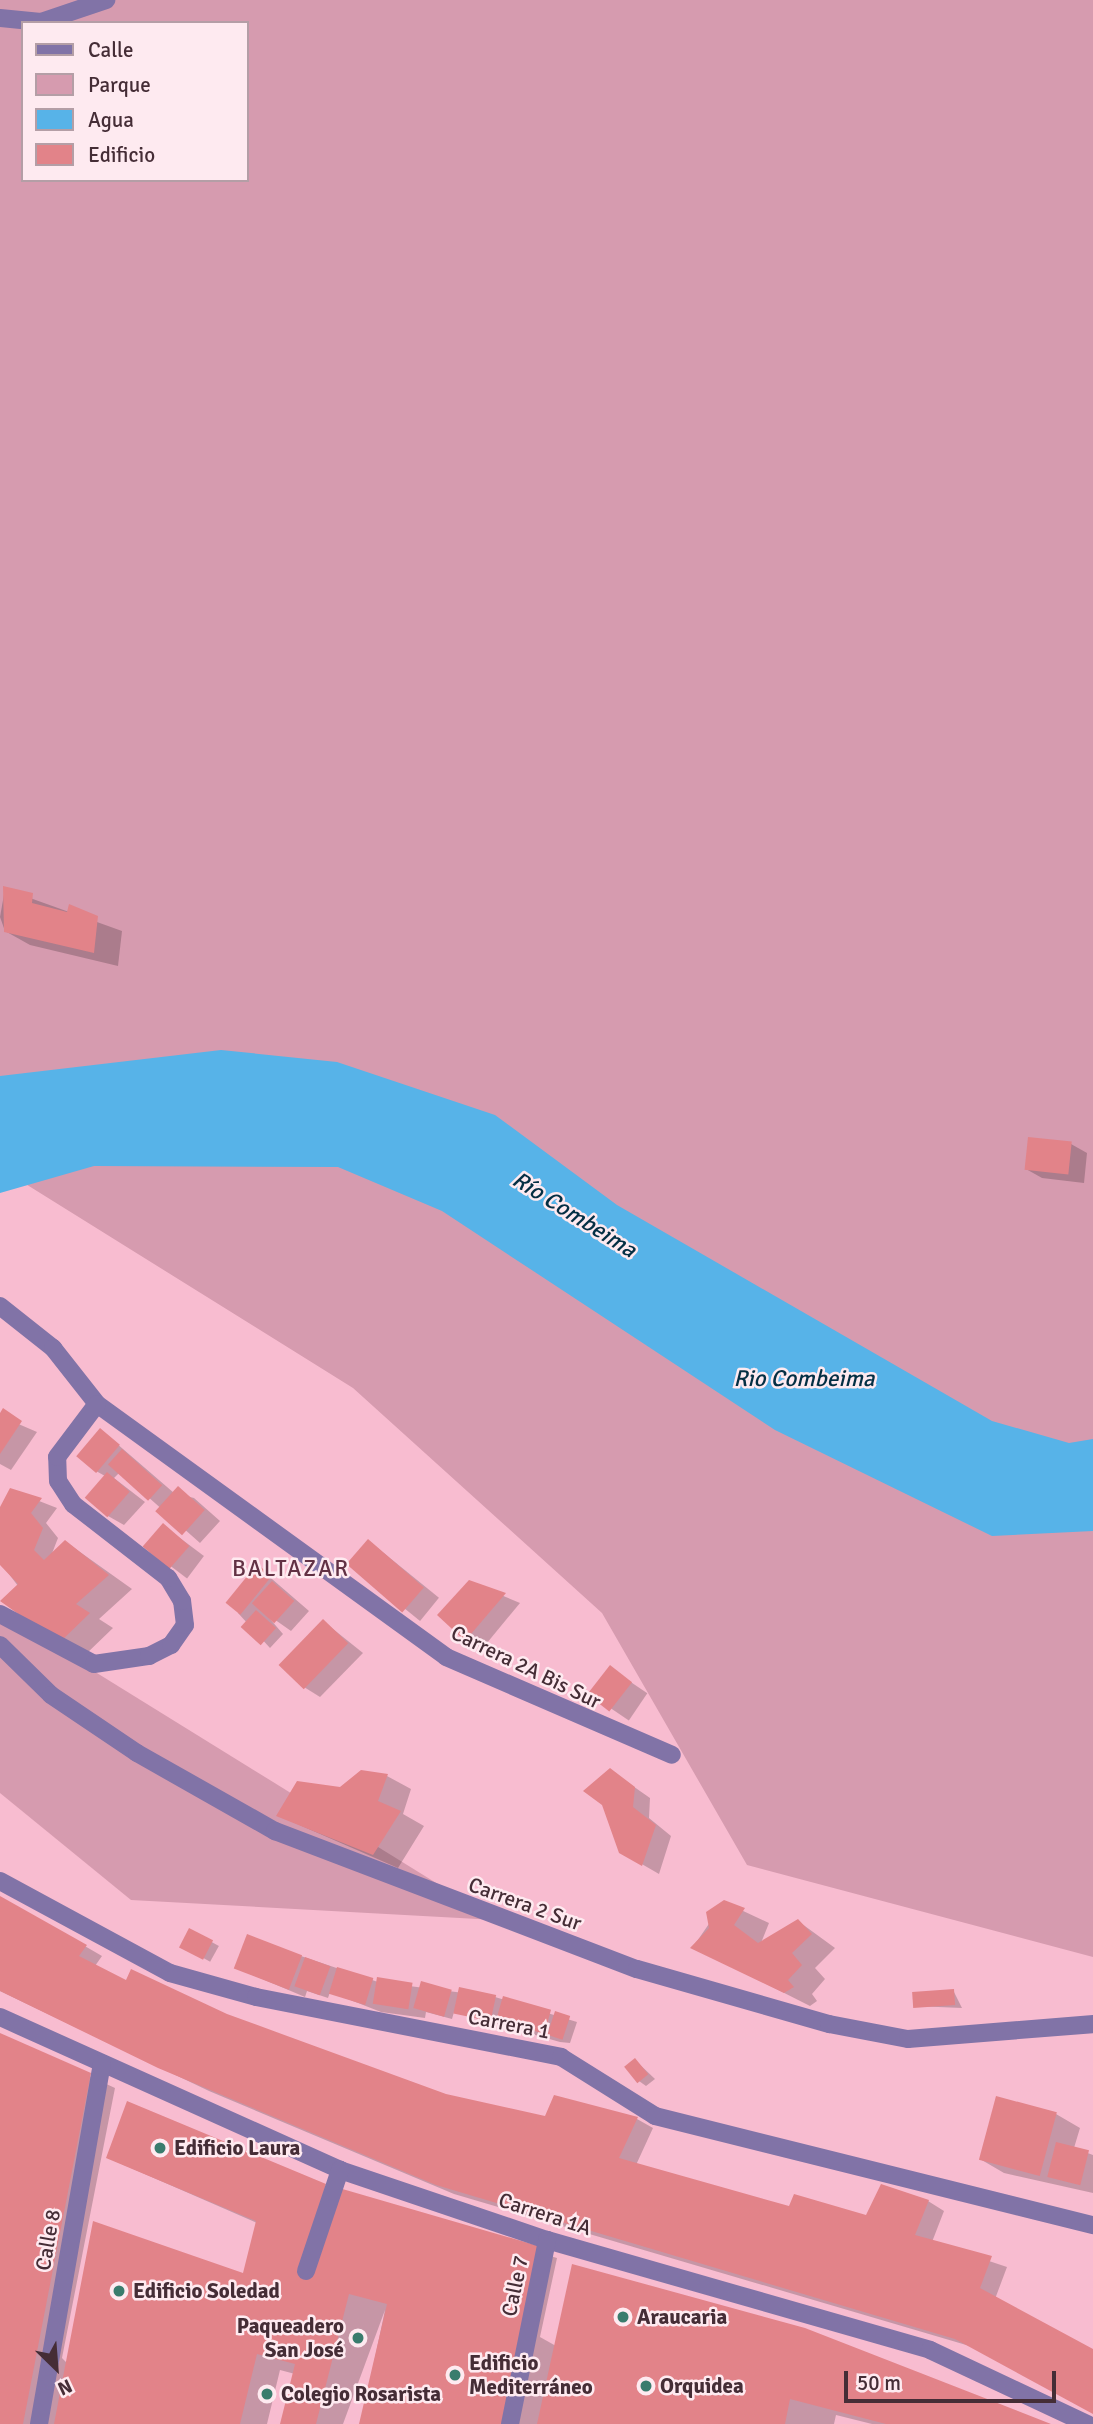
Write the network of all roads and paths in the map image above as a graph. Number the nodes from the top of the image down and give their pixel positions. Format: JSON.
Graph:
{"nodes":[{"id":1,"x":106,"y":0,"type":"edge"},
{"id":2,"x":0,"y":18,"type":"edge"},
{"id":3,"x":31,"y":21,"type":"edge"},
{"id":4,"x":44,"y":21,"type":"edge"},
{"id":5,"x":0,"y":1306,"type":"edge"},
{"id":6,"x":97,"y":1404,"type":"junction"},
{"id":7,"x":0,"y":1614,"type":"edge"},
{"id":8,"x":0,"y":1646,"type":"edge"},
{"id":9,"x":672,"y":1755,"type":"dead end"},
{"id":10,"x":0,"y":1881,"type":"edge"},
{"id":11,"x":0,"y":2017,"type":"edge"},
{"id":12,"x":1093,"y":2024,"type":"edge"},
{"id":13,"x":102,"y":2063,"type":"junction"},
{"id":14,"x":340,"y":2170,"type":"junction"},
{"id":15,"x":1093,"y":2225,"type":"edge"},
{"id":16,"x":547,"y":2240,"type":"junction"},
{"id":17,"x":306,"y":2271,"type":"dead end"},
{"id":18,"x":39,"y":2424,"type":"edge"},
{"id":19,"x":510,"y":2424,"type":"edge"},
{"id":20,"x":1087,"y":2424,"type":"edge"}],
"edges":[{"from":1,"to":4,"type":"street"},
{"from":2,"to":3,"type":"street"},
{"from":5,"to":6,"type":"street","name":"Carrera 2A Bis Sur"},
{"from":6,"to":7,"type":"street"},
{"from":6,"to":9,"type":"street","name":"Carrera 2A Bis Sur"},
{"from":8,"to":12,"type":"street","name":"Carrera 2 Sur"},
{"from":10,"to":15,"type":"street","name":"Carrera 1"},
{"from":11,"to":13,"type":"street","name":"Carrera 1A"},
{"from":13,"to":14,"type":"street","name":"Carrera 1A"},
{"from":13,"to":18,"type":"street","name":"Calle 8"},
{"from":14,"to":16,"type":"street","name":"Carrera 1A"},
{"from":14,"to":17,"type":"street"},
{"from":16,"to":19,"type":"street","name":"Calle 7"},
{"from":16,"to":20,"type":"street","name":"Carrera 1A"}]}
